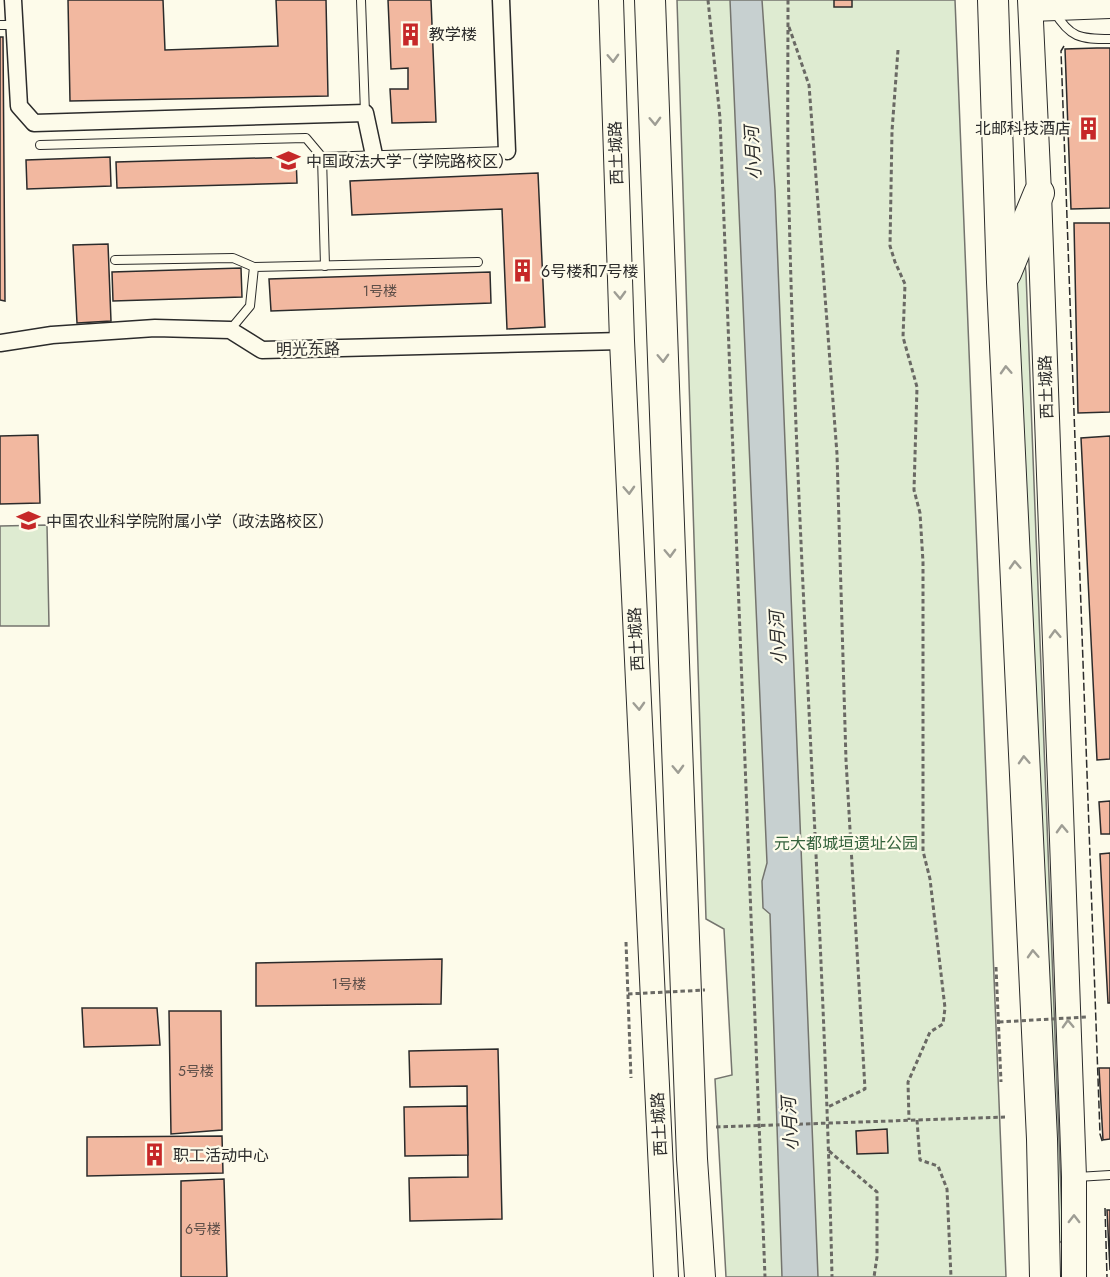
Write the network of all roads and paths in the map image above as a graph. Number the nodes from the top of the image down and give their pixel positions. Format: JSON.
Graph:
{"nodes":[{"id":1,"x":13,"y":0,"type":"edge"},
{"id":2,"x":361,"y":0,"type":"edge"},
{"id":3,"x":501,"y":0,"type":"edge"},
{"id":4,"x":611,"y":0,"type":"edge"},
{"id":5,"x":650,"y":0,"type":"edge"},
{"id":6,"x":708,"y":0,"type":"edge"},
{"id":7,"x":788,"y":0,"type":"edge"},
{"id":8,"x":993,"y":0,"type":"edge"},
{"id":9,"x":1038,"y":6,"type":"edge"},
{"id":10,"x":1110,"y":6,"type":"edge"},
{"id":11,"x":788,"y":24,"type":"junction"},
{"id":12,"x":7,"y":25,"type":"edge"},
{"id":13,"x":1110,"y":39,"type":"edge"},
{"id":14,"x":898,"y":50,"type":"dead end"},
{"id":15,"x":364,"y":113,"type":"junction"},
{"id":16,"x":40,"y":145,"type":"dead end"},
{"id":17,"x":507,"y":151,"type":"joint"},
{"id":18,"x":374,"y":155,"type":"junction"},
{"id":19,"x":322,"y":157,"type":"junction"},
{"id":20,"x":1039,"y":193,"type":"junction"},
{"id":21,"x":115,"y":260,"type":"dead end"},
{"id":22,"x":478,"y":262,"type":"dead end"},
{"id":23,"x":325,"y":266,"type":"junction"},
{"id":24,"x":254,"y":267,"type":"junction"},
{"id":25,"x":1002,"y":282,"type":"junction"},
{"id":26,"x":230,"y":330,"type":"junction"},
{"id":27,"x":622,"y":341,"type":"junction"},
{"id":28,"x":0,"y":343,"type":"edge"},
{"id":29,"x":626,"y":942,"type":"dead end"},
{"id":30,"x":996,"y":967,"type":"dead end"},
{"id":31,"x":705,"y":990,"type":"dead end"},
{"id":32,"x":628,"y":994,"type":"junction"},
{"id":33,"x":1087,"y":1017,"type":"dead end"},
{"id":34,"x":999,"y":1022,"type":"junction"},
{"id":35,"x":631,"y":1078,"type":"dead end"},
{"id":36,"x":1001,"y":1082,"type":"dead end"},
{"id":37,"x":828,"y":1107,"type":"junction"},
{"id":38,"x":1005,"y":1117,"type":"dead end"},
{"id":39,"x":909,"y":1120,"type":"junction"},
{"id":40,"x":917,"y":1120,"type":"junction"},
{"id":41,"x":829,"y":1123,"type":"junction"},
{"id":42,"x":759,"y":1126,"type":"junction"},
{"id":43,"x":709,"y":1128,"type":"dead end"},
{"id":44,"x":1042,"y":1139,"type":"junction"},
{"id":45,"x":829,"y":1151,"type":"junction"},
{"id":46,"x":692,"y":1159,"type":"junction"},
{"id":47,"x":1110,"y":1175,"type":"edge"},
{"id":48,"x":1074,"y":1177,"type":"junction"},
{"id":49,"x":666,"y":1277,"type":"edge"},
{"id":50,"x":680,"y":1277,"type":"edge"},
{"id":51,"x":700,"y":1277,"type":"edge"},
{"id":52,"x":765,"y":1277,"type":"edge"},
{"id":53,"x":832,"y":1277,"type":"edge"},
{"id":54,"x":874,"y":1277,"type":"edge"},
{"id":55,"x":951,"y":1277,"type":"edge"},
{"id":56,"x":1045,"y":1277,"type":"edge"},
{"id":57,"x":1054,"y":1277,"type":"edge"},
{"id":58,"x":1074,"y":1277,"type":"edge"}],
"edges":[{"from":1,"to":12,"type":"street"},
{"from":2,"to":15,"type":"lane"},
{"from":3,"to":17,"type":"street"},
{"from":4,"to":27,"type":"street","name":"西土城路","one_way":true},
{"from":5,"to":46,"type":"highway","one_way":true},
{"from":6,"to":42,"type":"path"},
{"from":7,"to":11,"type":"path"},
{"from":8,"to":25,"type":"highway"},
{"from":9,"to":10,"type":"street"},
{"from":9,"to":13,"type":"lane"},
{"from":9,"to":20,"type":"street","name":"西土城路"},
{"from":11,"to":37,"type":"path"},
{"from":11,"to":37,"type":"path"},
{"from":12,"to":15,"type":"street"},
{"from":14,"to":39,"type":"path"},
{"from":15,"to":18,"type":"street"},
{"from":16,"to":19,"type":"lane"},
{"from":17,"to":18,"type":"lane"},
{"from":18,"to":19,"type":"lane"},
{"from":19,"to":23,"type":"lane"},
{"from":20,"to":25,"type":"highway"},
{"from":48,"to":20,"type":"street","name":"西土城路","one_way":true},
{"from":21,"to":24,"type":"lane"},
{"from":22,"to":23,"type":"lane"},
{"from":23,"to":24,"type":"lane"},
{"from":24,"to":26,"type":"lane"},
{"from":44,"to":25,"type":"highway","one_way":true},
{"from":26,"to":27,"type":"street","name":"明光东路"},
{"from":26,"to":28,"type":"street"},
{"from":27,"to":49,"type":"street","name":"西土城路","one_way":true},
{"from":29,"to":32,"type":"path"},
{"from":30,"to":34,"type":"path"},
{"from":31,"to":32,"type":"path","bridge":true},
{"from":32,"to":35,"type":"path"},
{"from":33,"to":34,"type":"path","bridge":true},
{"from":34,"to":36,"type":"path"},
{"from":37,"to":41,"type":"path"},
{"from":38,"to":40,"type":"path"},
{"from":39,"to":40,"type":"path"},
{"from":39,"to":41,"type":"path"},
{"from":40,"to":55,"type":"path"},
{"from":41,"to":42,"type":"path"},
{"from":41,"to":45,"type":"path"},
{"from":42,"to":43,"type":"path"},
{"from":42,"to":52,"type":"path"},
{"from":44,"to":56,"type":"highway"},
{"from":44,"to":57,"type":"highway"},
{"from":45,"to":53,"type":"path"},
{"from":45,"to":54,"type":"path"},
{"from":46,"to":50,"type":"highway"},
{"from":46,"to":51,"type":"highway"},
{"from":47,"to":48,"type":"lane"},
{"from":58,"to":48,"type":"street","name":"西土城路","one_way":true}]}
